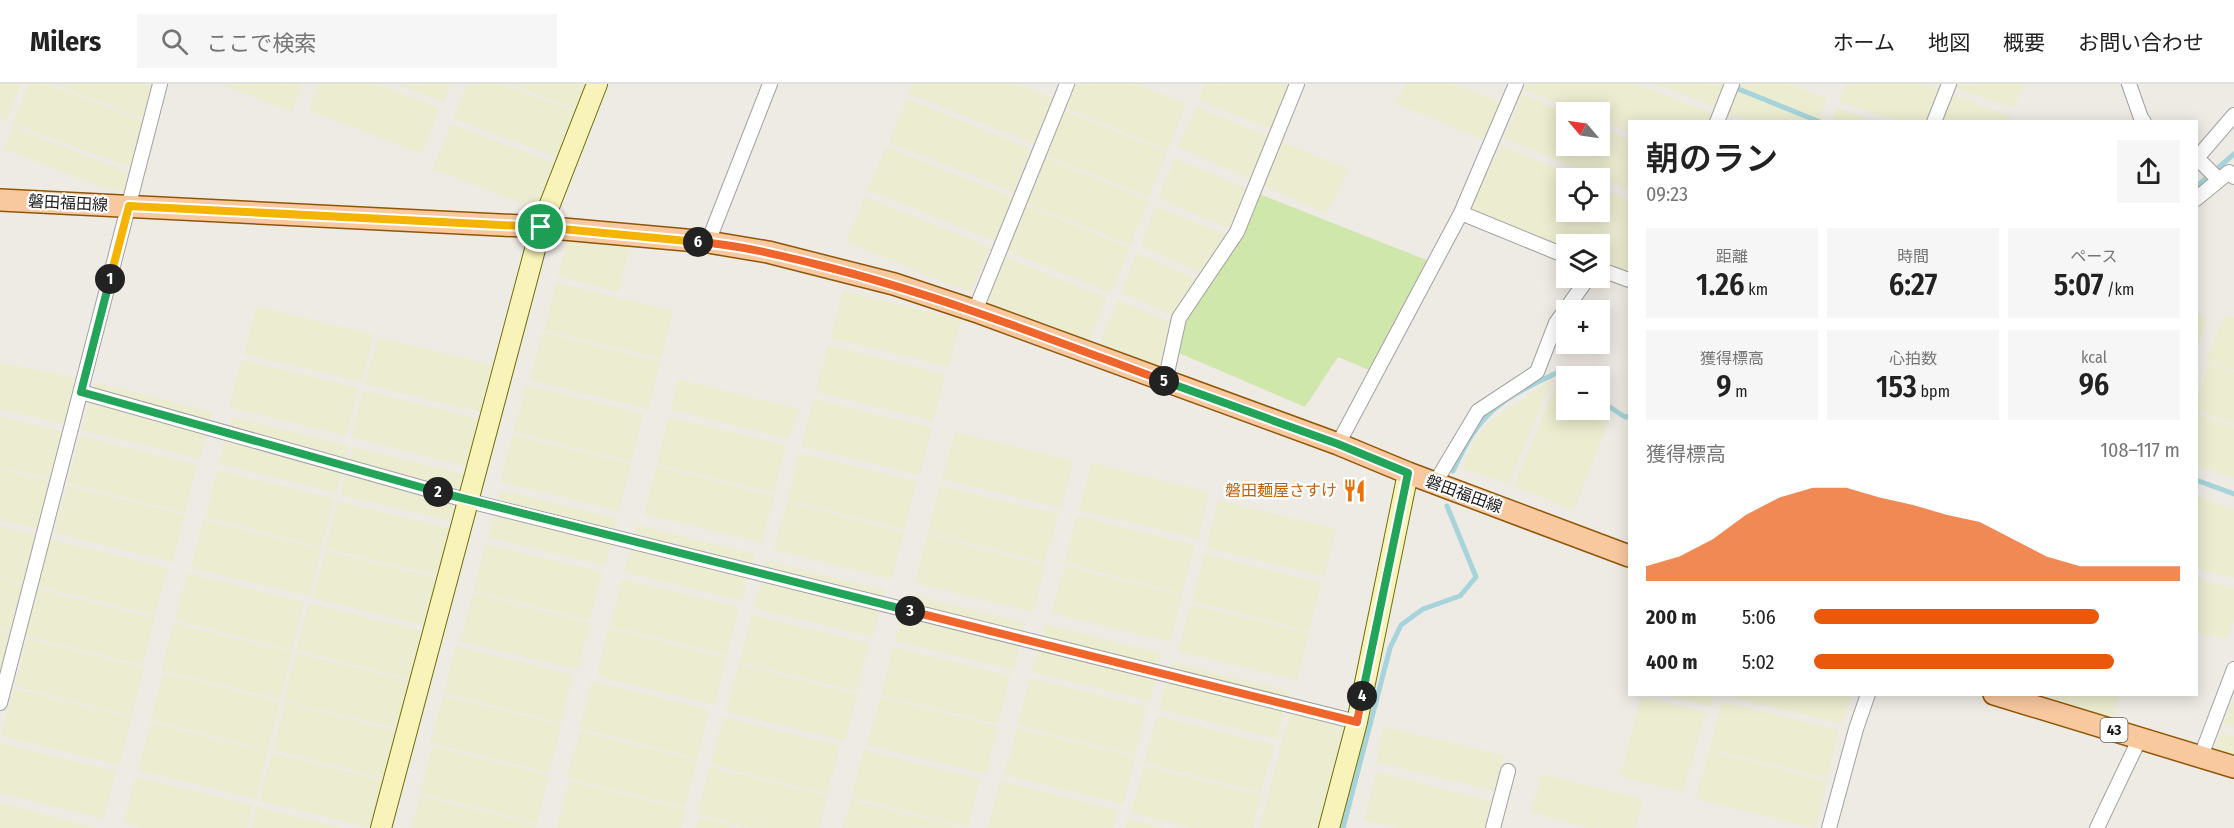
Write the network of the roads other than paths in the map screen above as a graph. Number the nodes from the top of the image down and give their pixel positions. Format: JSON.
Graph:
{"nodes":[{"id":1,"x":160,"y":84,"type":"edge"},
{"id":2,"x":597,"y":84,"type":"edge"},
{"id":3,"x":770,"y":84,"type":"edge"},
{"id":4,"x":1067,"y":84,"type":"edge"},
{"id":5,"x":1298,"y":84,"type":"edge"},
{"id":6,"x":1516,"y":84,"type":"edge"},
{"id":7,"x":1949,"y":84,"type":"edge"},
{"id":8,"x":2129,"y":84,"type":"edge"},
{"id":9,"x":1730,"y":89,"type":"edge"},
{"id":10,"x":2234,"y":114,"type":"edge"},
{"id":11,"x":1718,"y":120,"type":"edge"},
{"id":12,"x":1935,"y":120,"type":"edge"},
{"id":13,"x":2142,"y":120,"type":"edge"},
{"id":14,"x":2198,"y":156,"type":"edge"},
{"id":15,"x":2198,"y":160,"type":"edge"},
{"id":16,"x":2234,"y":177,"type":"edge"},
{"id":17,"x":2219,"y":180,"type":"junction"},
{"id":18,"x":2198,"y":197,"type":"edge"},
{"id":19,"x":0,"y":200,"type":"edge"},
{"id":20,"x":129,"y":206,"type":"junction"},
{"id":21,"x":1461,"y":213,"type":"junction"},
{"id":22,"x":541,"y":227,"type":"junction"},
{"id":23,"x":708,"y":243,"type":"junction"},
{"id":24,"x":1556,"y":252,"type":"edge"},
{"id":25,"x":1610,"y":273,"type":"edge"},
{"id":26,"x":1628,"y":280,"type":"edge"},
{"id":27,"x":1581,"y":288,"type":"edge"},
{"id":28,"x":975,"y":311,"type":"junction"},
{"id":29,"x":1164,"y":382,"type":"junction"},
{"id":30,"x":81,"y":392,"type":"junction"},
{"id":31,"x":1338,"y":444,"type":"junction"},
{"id":32,"x":1408,"y":473,"type":"junction"},
{"id":33,"x":1435,"y":483,"type":"junction"},
{"id":34,"x":469,"y":501,"type":"junction"},
{"id":35,"x":1628,"y":556,"type":"edge"},
{"id":36,"x":2234,"y":669,"type":"edge"},
{"id":37,"x":1867,"y":696,"type":"edge"},
{"id":38,"x":2001,"y":696,"type":"edge"},
{"id":39,"x":0,"y":703,"type":"edge"},
{"id":40,"x":1357,"y":722,"type":"junction"},
{"id":41,"x":2140,"y":738,"type":"junction"},
{"id":42,"x":2201,"y":756,"type":"junction"},
{"id":43,"x":2234,"y":767,"type":"edge"},
{"id":44,"x":1508,"y":771,"type":"dead end"},
{"id":45,"x":381,"y":828,"type":"edge"},
{"id":46,"x":1329,"y":828,"type":"edge"},
{"id":47,"x":1493,"y":828,"type":"edge"},
{"id":48,"x":1829,"y":828,"type":"edge"},
{"id":49,"x":2097,"y":828,"type":"edge"}],
"edges":[{"from":1,"to":20,"type":"street"},
{"from":2,"to":22,"type":"street"},
{"from":3,"to":23,"type":"street"},
{"from":4,"to":28,"type":"street"},
{"from":5,"to":29,"type":"street"},
{"from":6,"to":21,"type":"street"},
{"from":7,"to":12,"type":"street"},
{"from":8,"to":13,"type":"street"},
{"from":9,"to":11,"type":"street"},
{"from":10,"to":14,"type":"street"},
{"from":15,"to":17,"type":"street"},
{"from":16,"to":17,"type":"street"},
{"from":17,"to":18,"type":"street"},
{"from":19,"to":20,"type":"main road","name":"磐田福田線"},
{"from":20,"to":22,"type":"main road","name":"磐田福田線"},
{"from":20,"to":30,"type":"street"},
{"from":21,"to":24,"type":"street"},
{"from":21,"to":31,"type":"street"},
{"from":22,"to":23,"type":"main road","name":"磐田福田線"},
{"from":22,"to":34,"type":"street"},
{"from":23,"to":28,"type":"main road","name":"磐田福田線"},
{"from":25,"to":26,"type":"street"},
{"from":27,"to":33,"type":"street"},
{"from":28,"to":29,"type":"main road","name":"磐田福田線"},
{"from":29,"to":31,"type":"main road","name":"磐田福田線"},
{"from":30,"to":34,"type":"street"},
{"from":30,"to":39,"type":"street"},
{"from":31,"to":32,"type":"main road","name":"磐田福田線"},
{"from":32,"to":33,"type":"main road","name":"磐田福田線"},
{"from":32,"to":40,"type":"street"},
{"from":33,"to":35,"type":"main road","name":"磐田福田線"},
{"from":34,"to":40,"type":"street"},
{"from":34,"to":45,"type":"street"},
{"from":36,"to":42,"type":"street"},
{"from":37,"to":48,"type":"street"},
{"from":38,"to":41,"type":"main road","number":"43"},
{"from":40,"to":46,"type":"street"},
{"from":41,"to":42,"type":"main road","number":"43"},
{"from":41,"to":49,"type":"street"},
{"from":42,"to":43,"type":"main road","number":"43"},
{"from":44,"to":47,"type":"street"}]}
